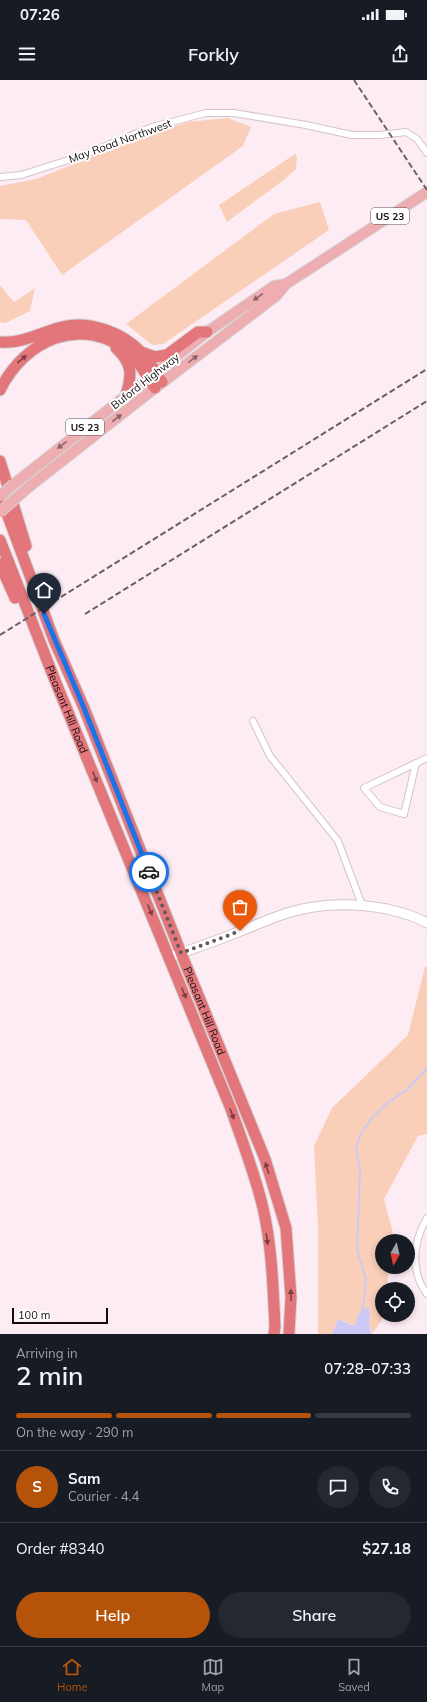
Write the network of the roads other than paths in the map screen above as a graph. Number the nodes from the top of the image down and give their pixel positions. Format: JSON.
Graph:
{"nodes":[{"id":1,"x":427,"y":154,"type":"edge"},
{"id":2,"x":0,"y":177,"type":"edge"},
{"id":3,"x":427,"y":192,"type":"edge"},
{"id":4,"x":286,"y":284,"type":"junction"},
{"id":5,"x":207,"y":332,"type":"junction"},
{"id":6,"x":0,"y":342,"type":"edge"},
{"id":7,"x":35,"y":348,"type":"junction"},
{"id":8,"x":141,"y":352,"type":"junction"},
{"id":9,"x":151,"y":375,"type":"junction"},
{"id":10,"x":159,"y":385,"type":"junction"},
{"id":11,"x":0,"y":390,"type":"edge"},
{"id":12,"x":126,"y":395,"type":"junction"},
{"id":13,"x":0,"y":461,"type":"edge"},
{"id":14,"x":0,"y":495,"type":"edge"},
{"id":15,"x":0,"y":512,"type":"edge"},
{"id":16,"x":0,"y":540,"type":"edge"},
{"id":17,"x":0,"y":564,"type":"edge"},
{"id":18,"x":54,"y":640,"type":"junction"},
{"id":19,"x":54,"y":678,"type":"junction"},
{"id":20,"x":253,"y":721,"type":"dead end"},
{"id":21,"x":427,"y":758,"type":"edge"},
{"id":22,"x":416,"y":763,"type":"junction"},
{"id":23,"x":362,"y":905,"type":"junction"},
{"id":24,"x":427,"y":923,"type":"edge"},
{"id":25,"x":181,"y":953,"type":"junction"},
{"id":26,"x":169,"y":957,"type":"junction"},
{"id":27,"x":427,"y":1218,"type":"edge"},
{"id":28,"x":427,"y":1294,"type":"edge"},
{"id":29,"x":274,"y":1334,"type":"edge"},
{"id":30,"x":289,"y":1334,"type":"edge"}],
"edges":[{"from":1,"to":2,"type":"street","name":"May Road Northwest"},
{"from":3,"to":4,"type":"main road","name":"Buford Highway","number":"US 23"},
{"from":4,"to":5,"type":"main road","name":"Buford Highway","number":"US 23","one_way":true},
{"from":10,"to":4,"type":"main road","name":"Buford Highway","number":"US 23","one_way":true},
{"from":5,"to":8,"type":"highway"},
{"from":5,"to":9,"type":"main road","name":"Buford Highway","number":"US 23"},
{"from":6,"to":8,"type":"highway"},
{"from":7,"to":9,"type":"highway"},
{"from":11,"to":7,"type":"highway","one_way":true},
{"from":7,"to":12,"type":"highway"},
{"from":8,"to":9,"type":"highway"},
{"from":9,"to":10,"type":"highway"},
{"from":9,"to":12,"type":"main road","name":"Buford Highway","number":"US 23"},
{"from":15,"to":10,"type":"main road","name":"Buford Highway","number":"US 23","one_way":true,"bridge":true},
{"from":12,"to":14,"type":"main road","name":"Buford Highway","number":"US 23","one_way":true,"bridge":true},
{"from":13,"to":18,"type":"highway"},
{"from":14,"to":18,"type":"highway","name":"Pleasant Hill Road"},
{"from":16,"to":19,"type":"highway","name":"Pleasant Hill Road"},
{"from":17,"to":19,"type":"highway"},
{"from":18,"to":25,"type":"highway","name":"Pleasant Hill Road"},
{"from":19,"to":26,"type":"highway","name":"Pleasant Hill Road","one_way":true},
{"from":20,"to":23,"type":"street"},
{"from":21,"to":22,"type":"street"},
{"from":22,"to":22,"type":"street"},
{"from":23,"to":24,"type":"street"},
{"from":23,"to":25,"type":"street"},
{"from":25,"to":26,"type":"street"},
{"from":30,"to":25,"type":"highway","name":"Pleasant Hill Road","one_way":true},
{"from":26,"to":29,"type":"highway","name":"Pleasant Hill Road","one_way":true},
{"from":27,"to":28,"type":"street"}]}
